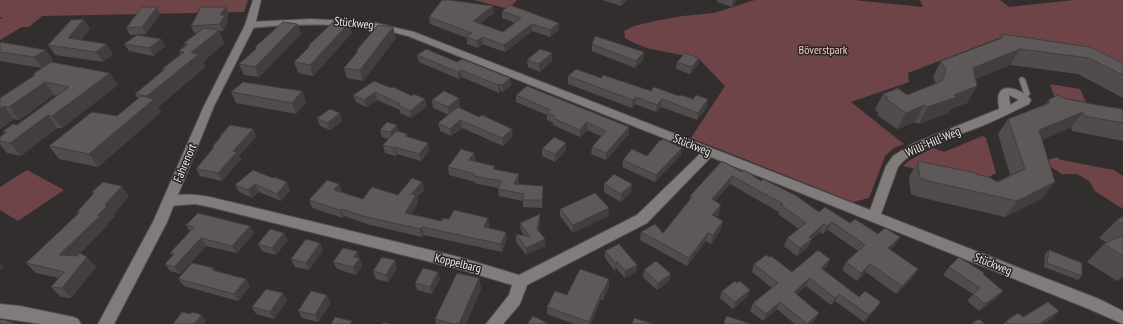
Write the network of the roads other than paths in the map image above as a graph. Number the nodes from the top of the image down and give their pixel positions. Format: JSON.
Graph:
{"nodes":[{"id":1,"x":257,"y":0,"type":"edge"},
{"id":2,"x":250,"y":25,"type":"junction"},
{"id":3,"x":1022,"y":79,"type":"dead end"},
{"id":4,"x":1024,"y":97,"type":"junction"},
{"id":5,"x":1005,"y":111,"type":"junction"},
{"id":6,"x":708,"y":152,"type":"junction"},
{"id":7,"x":169,"y":201,"type":"junction"},
{"id":8,"x":874,"y":217,"type":"junction"},
{"id":9,"x":520,"y":282,"type":"junction"},
{"id":10,"x":0,"y":311,"type":"edge"},
{"id":11,"x":1123,"y":318,"type":"edge"},
{"id":12,"x":73,"y":324,"type":"edge"},
{"id":13,"x":106,"y":324,"type":"edge"},
{"id":14,"x":494,"y":324,"type":"edge"}],
"edges":[{"from":1,"to":2,"type":"street","name":"Fahrenort"},
{"from":2,"to":6,"type":"street","name":"Stückweg"},
{"from":2,"to":7,"type":"street","name":"Fahrenort"},
{"from":3,"to":4,"type":"lane"},
{"from":4,"to":5,"type":"street","name":"Willi-Hill-Weg"},
{"from":4,"to":5,"type":"street"},
{"from":5,"to":8,"type":"street","name":"Willi-Hill-Weg"},
{"from":6,"to":8,"type":"street","name":"Stückweg"},
{"from":6,"to":9,"type":"street"},
{"from":7,"to":9,"type":"street","name":"Koppelbarg"},
{"from":7,"to":13,"type":"street","name":"Fahrenort"},
{"from":8,"to":11,"type":"street","name":"Stückweg"},
{"from":9,"to":14,"type":"street"},
{"from":10,"to":12,"type":"street"}]}
